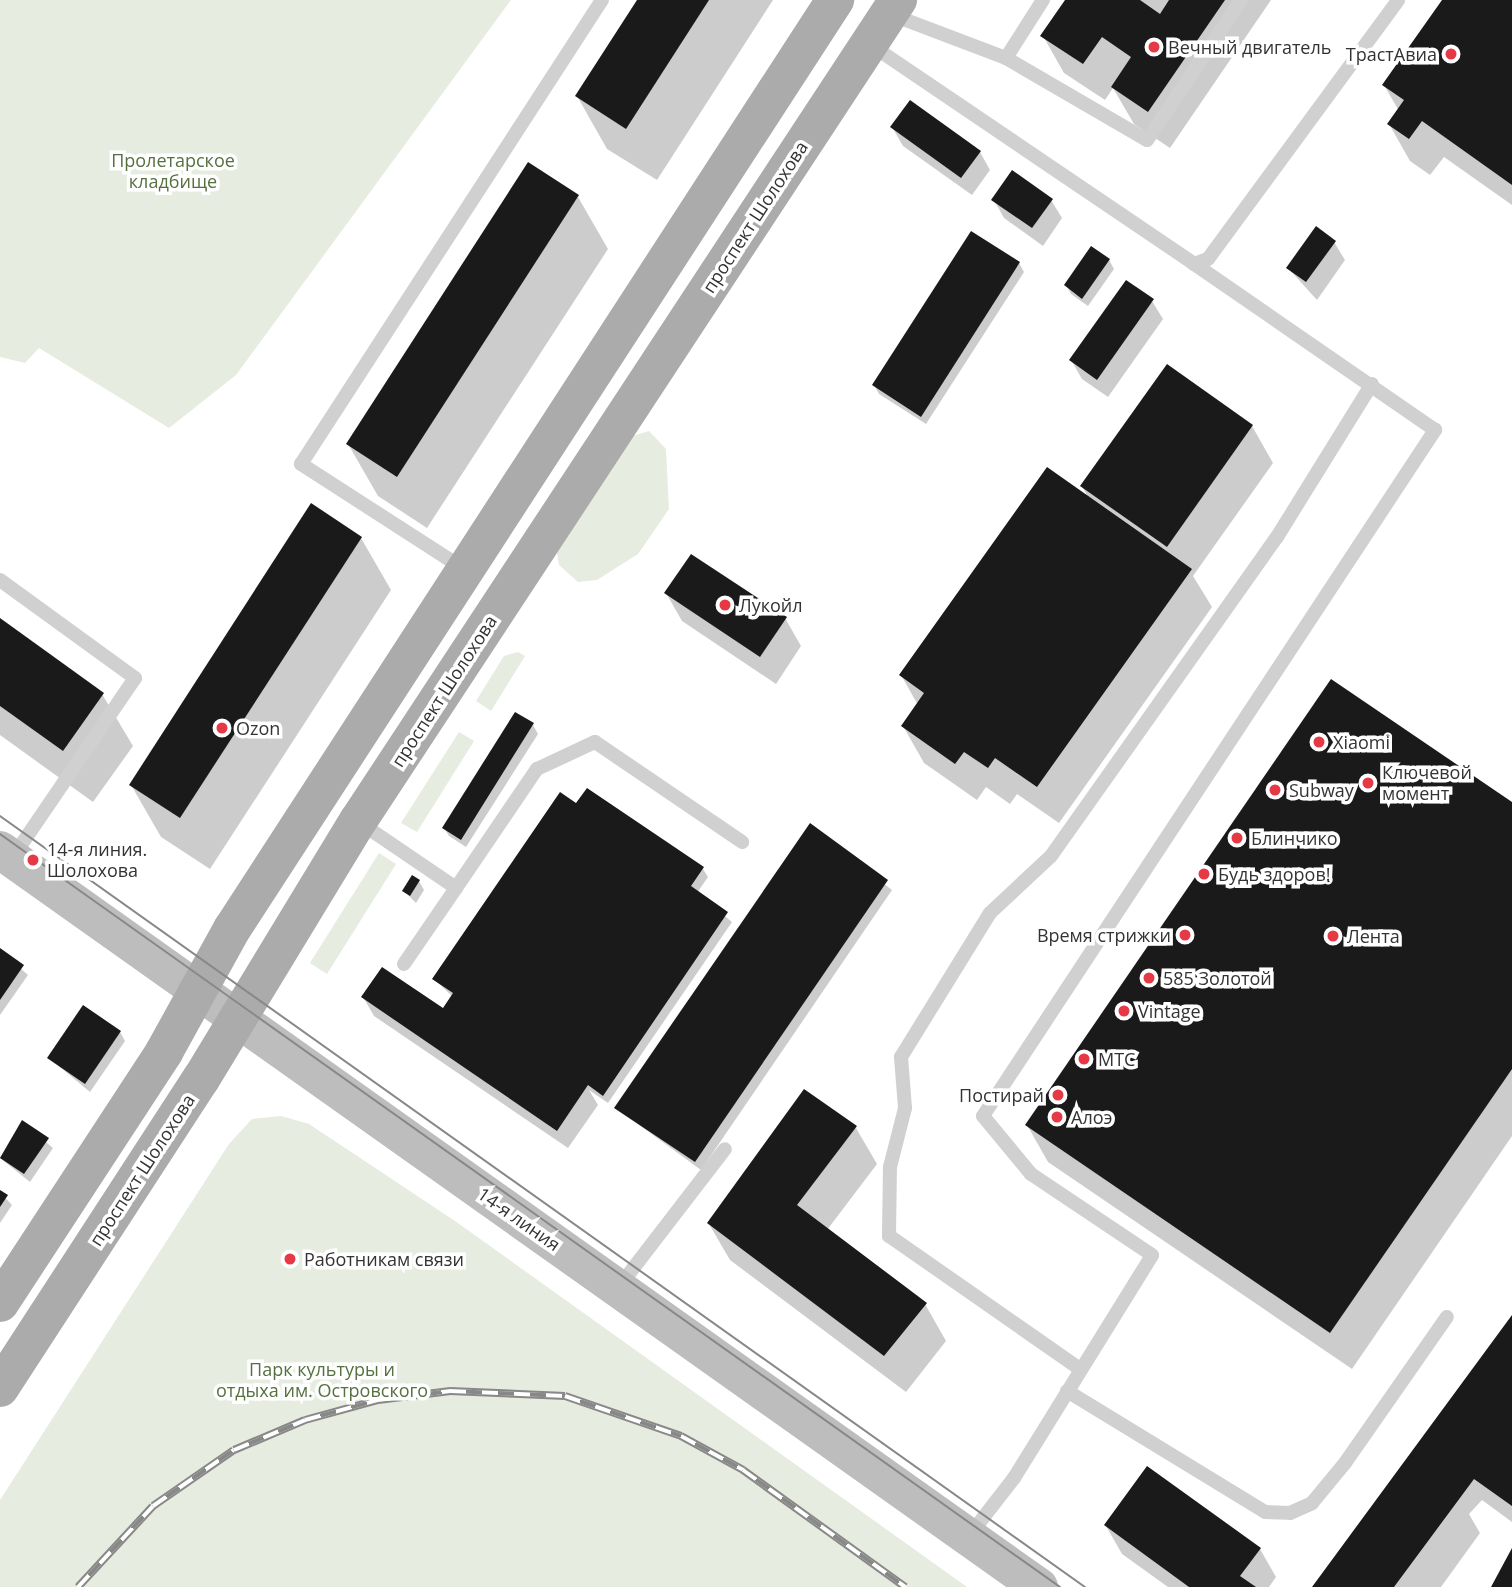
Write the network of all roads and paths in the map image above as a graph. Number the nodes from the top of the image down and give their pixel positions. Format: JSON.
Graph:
{"nodes":[{"id":1,"x":602,"y":0,"type":"edge"},
{"id":2,"x":835,"y":0,"type":"edge"},
{"id":3,"x":1043,"y":0,"type":"edge"},
{"id":4,"x":1241,"y":0,"type":"edge"},
{"id":5,"x":1398,"y":0,"type":"edge"},
{"id":6,"x":885,"y":19,"type":"edge"},
{"id":7,"x":1006,"y":58,"type":"junction"},
{"id":8,"x":1195,"y":264,"type":"junction"},
{"id":9,"x":1372,"y":384,"type":"junction"},
{"id":10,"x":465,"y":570,"type":"junction"},
{"id":11,"x":0,"y":580,"type":"edge"},
{"id":12,"x":358,"y":821,"type":"junction"},
{"id":13,"x":742,"y":842,"type":"dead end"},
{"id":14,"x":6,"y":854,"type":"edge"},
{"id":15,"x":456,"y":888,"type":"junction"},
{"id":16,"x":404,"y":964,"type":"dead end"},
{"id":17,"x":196,"y":992,"type":"junction"},
{"id":18,"x":233,"y":1019,"type":"junction"},
{"id":19,"x":726,"y":1149,"type":"dead end"},
{"id":20,"x":618,"y":1289,"type":"junction"},
{"id":21,"x":0,"y":1303,"type":"edge"},
{"id":22,"x":1447,"y":1317,"type":"dead end"},
{"id":23,"x":1080,"y":1369,"type":"junction"},
{"id":24,"x":0,"y":1388,"type":"edge"},
{"id":25,"x":1067,"y":1391,"type":"junction"},
{"id":26,"x":969,"y":1536,"type":"junction"},
{"id":27,"x":1039,"y":1587,"type":"edge"}],
"edges":[{"from":1,"to":10,"type":"lane"},
{"from":2,"to":10,"type":"main road"},
{"from":3,"to":7,"type":"lane"},
{"from":4,"to":7,"type":"lane"},
{"from":5,"to":8,"type":"lane"},
{"from":6,"to":7,"type":"lane"},
{"from":6,"to":8,"type":"lane"},
{"from":6,"to":12,"type":"main road","name":"проспект Шолохова"},
{"from":8,"to":9,"type":"lane"},
{"from":9,"to":23,"type":"lane"},
{"from":9,"to":23,"type":"lane"},
{"from":10,"to":17,"type":"main road"},
{"from":11,"to":14,"type":"lane"},
{"from":12,"to":15,"type":"lane"},
{"from":12,"to":18,"type":"main road","name":"проспект Шолохова"},
{"from":13,"to":15,"type":"lane"},
{"from":14,"to":17,"type":"main road","name":"14-я линия"},
{"from":15,"to":16,"type":"lane"},
{"from":17,"to":18,"type":"main road","name":"14-я линия"},
{"from":17,"to":21,"type":"main road"},
{"from":18,"to":20,"type":"main road","name":"14-я линия"},
{"from":18,"to":24,"type":"main road","name":"проспект Шолохова"},
{"from":19,"to":20,"type":"lane"},
{"from":20,"to":26,"type":"main road","name":"14-я линия"},
{"from":22,"to":25,"type":"lane"},
{"from":23,"to":25,"type":"lane"},
{"from":25,"to":26,"type":"lane"},
{"from":26,"to":27,"type":"main road","name":"14-я линия"}]}
